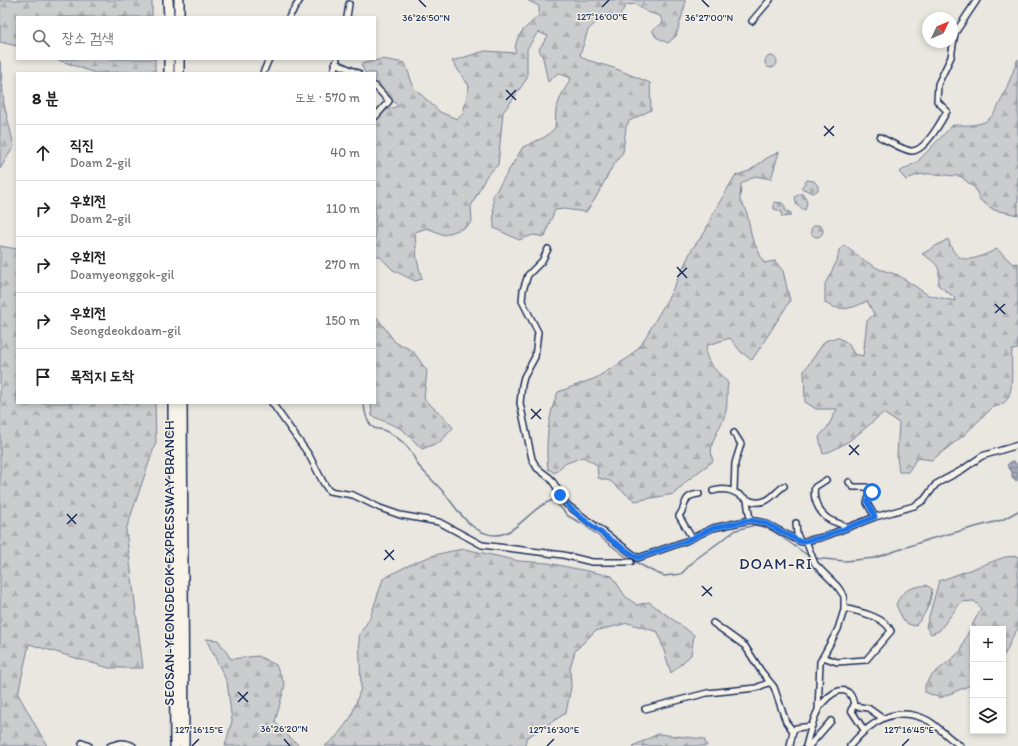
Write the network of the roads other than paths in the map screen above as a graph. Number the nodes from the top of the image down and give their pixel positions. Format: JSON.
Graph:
{"nodes":[{"id":1,"x":168,"y":0,"type":"edge"},
{"id":2,"x":179,"y":0,"type":"edge"},
{"id":3,"x":300,"y":0,"type":"edge"},
{"id":4,"x":770,"y":0,"type":"edge"},
{"id":5,"x":977,"y":0,"type":"edge"},
{"id":6,"x":349,"y":4,"type":"dead end"},
{"id":7,"x":169,"y":16,"type":"edge"},
{"id":8,"x":179,"y":16,"type":"edge"},
{"id":9,"x":290,"y":16,"type":"edge"},
{"id":10,"x":347,"y":16,"type":"edge"},
{"id":11,"x":752,"y":21,"type":"dead end"},
{"id":12,"x":169,"y":60,"type":"edge"},
{"id":13,"x":179,"y":60,"type":"edge"},
{"id":14,"x":269,"y":60,"type":"edge"},
{"id":15,"x":336,"y":61,"type":"edge"},
{"id":16,"x":169,"y":72,"type":"edge"},
{"id":17,"x":179,"y":72,"type":"edge"},
{"id":18,"x":263,"y":72,"type":"edge"},
{"id":19,"x":333,"y":72,"type":"edge"},
{"id":20,"x":356,"y":72,"type":"edge"},
{"id":21,"x":376,"y":87,"type":"edge"},
{"id":22,"x":376,"y":116,"type":"edge"},
{"id":23,"x":880,"y":138,"type":"dead end"},
{"id":24,"x":548,"y":249,"type":"dead end"},
{"id":25,"x":173,"y":404,"type":"edge"},
{"id":26,"x":182,"y":404,"type":"edge"},
{"id":27,"x":273,"y":404,"type":"edge"},
{"id":28,"x":734,"y":433,"type":"dead end"},
{"id":29,"x":1018,"y":445,"type":"edge"},
{"id":30,"x":826,"y":480,"type":"dead end"},
{"id":31,"x":849,"y":482,"type":"dead end"},
{"id":32,"x":784,"y":486,"type":"dead end"},
{"id":33,"x":734,"y":490,"type":"junction"},
{"id":34,"x":713,"y":491,"type":"dead end"},
{"id":35,"x":699,"y":494,"type":"dead end"},
{"id":36,"x":747,"y":500,"type":"junction"},
{"id":37,"x":875,"y":517,"type":"junction"},
{"id":38,"x":750,"y":520,"type":"junction"},
{"id":39,"x":796,"y":523,"type":"dead end"},
{"id":40,"x":846,"y":528,"type":"junction"},
{"id":41,"x":692,"y":538,"type":"junction"},
{"id":42,"x":803,"y":541,"type":"junction"},
{"id":43,"x":631,"y":562,"type":"dead end"},
{"id":44,"x":844,"y":608,"type":"junction"},
{"id":45,"x":713,"y":623,"type":"dead end"},
{"id":46,"x":822,"y":657,"type":"junction"},
{"id":47,"x":770,"y":682,"type":"junction"},
{"id":48,"x":854,"y":706,"type":"junction"},
{"id":49,"x":645,"y":709,"type":"dead end"},
{"id":50,"x":818,"y":710,"type":"junction"},
{"id":51,"x":882,"y":718,"type":"junction"},
{"id":52,"x":831,"y":721,"type":"dead end"},
{"id":53,"x":812,"y":726,"type":"junction"},
{"id":54,"x":864,"y":730,"type":"junction"},
{"id":55,"x":793,"y":731,"type":"junction"},
{"id":56,"x":82,"y":744,"type":"dead end"},
{"id":57,"x":89,"y":746,"type":"edge"},
{"id":58,"x":110,"y":746,"type":"edge"},
{"id":59,"x":133,"y":746,"type":"edge"},
{"id":60,"x":175,"y":746,"type":"edge"},
{"id":61,"x":184,"y":746,"type":"edge"},
{"id":62,"x":790,"y":746,"type":"edge"},
{"id":63,"x":806,"y":746,"type":"edge"},
{"id":64,"x":809,"y":746,"type":"edge"},
{"id":65,"x":850,"y":746,"type":"edge"},
{"id":66,"x":961,"y":746,"type":"edge"}],
"edges":[{"from":1,"to":7,"type":"highway"},
{"from":2,"to":8,"type":"highway"},
{"from":3,"to":9,"type":"street"},
{"from":4,"to":11,"type":"street"},
{"from":5,"to":23,"type":"street"},
{"from":6,"to":10,"type":"street"},
{"from":12,"to":16,"type":"highway"},
{"from":13,"to":17,"type":"highway"},
{"from":14,"to":18,"type":"street"},
{"from":15,"to":19,"type":"street"},
{"from":15,"to":20,"type":"street"},
{"from":21,"to":22,"type":"street"},
{"from":24,"to":41,"type":"street"},
{"from":25,"to":60,"type":"highway","name":"SEOSAN-YEONGDEOK EXPRESSWAY BRANCH"},
{"from":26,"to":61,"type":"highway","name":"SEOSAN-YEONGDEOK EXPRESSWAY BRANCH"},
{"from":27,"to":43,"type":"street"},
{"from":28,"to":33,"type":"street"},
{"from":29,"to":37,"type":"street"},
{"from":30,"to":40,"type":"street"},
{"from":31,"to":37,"type":"street"},
{"from":32,"to":36,"type":"street"},
{"from":33,"to":34,"type":"street"},
{"from":33,"to":36,"type":"street"},
{"from":35,"to":41,"type":"street"},
{"from":36,"to":38,"type":"street"},
{"from":37,"to":40,"type":"street"},
{"from":38,"to":41,"type":"street"},
{"from":38,"to":42,"type":"street"},
{"from":39,"to":42,"type":"street"},
{"from":40,"to":42,"type":"street"},
{"from":42,"to":44,"type":"street"},
{"from":44,"to":46,"type":"street"},
{"from":44,"to":46,"type":"street"},
{"from":45,"to":47,"type":"street"},
{"from":46,"to":50,"type":"street"},
{"from":47,"to":49,"type":"street"},
{"from":47,"to":55,"type":"street"},
{"from":48,"to":50,"type":"street"},
{"from":48,"to":51,"type":"street"},
{"from":48,"to":54,"type":"street"},
{"from":50,"to":53,"type":"street"},
{"from":51,"to":54,"type":"street"},
{"from":51,"to":66,"type":"street"},
{"from":52,"to":64,"type":"street"},
{"from":53,"to":55,"type":"street"},
{"from":53,"to":63,"type":"street"},
{"from":54,"to":65,"type":"street"},
{"from":55,"to":62,"type":"street"},
{"from":56,"to":57,"type":"street"},
{"from":58,"to":59,"type":"street"}]}
